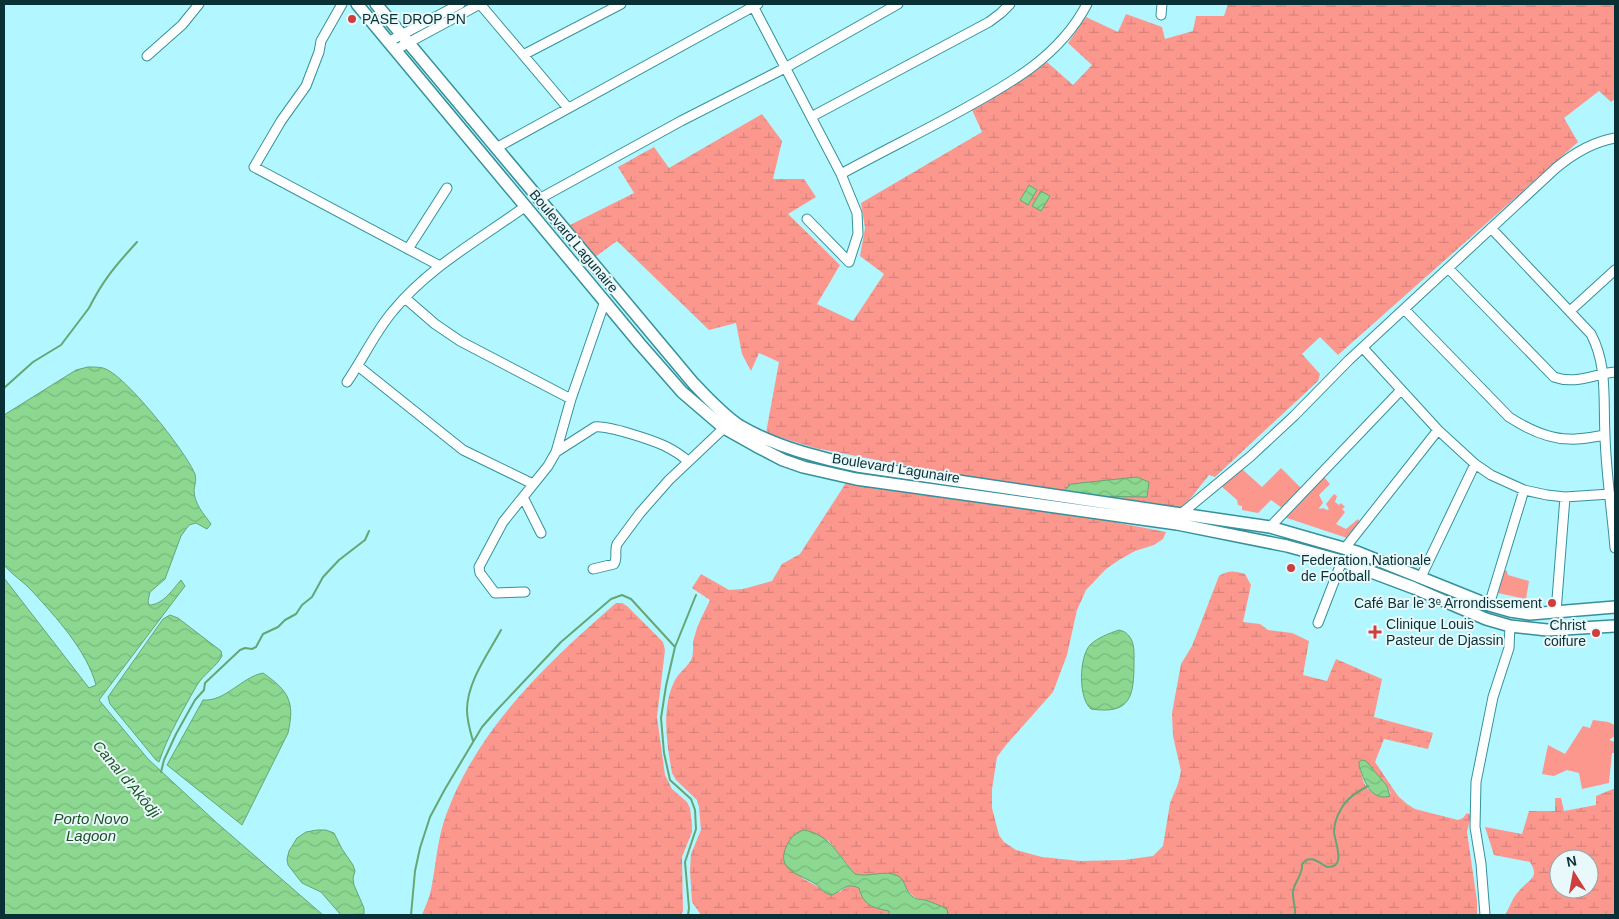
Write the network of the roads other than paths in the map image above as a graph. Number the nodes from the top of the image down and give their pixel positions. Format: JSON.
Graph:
{"nodes":[{"id":1,"x":199,"y":4,"type":"edge"},
{"id":2,"x":342,"y":4,"type":"edge"},
{"id":3,"x":357,"y":4,"type":"edge"},
{"id":4,"x":376,"y":4,"type":"edge"},
{"id":5,"x":460,"y":4,"type":"edge"},
{"id":6,"x":480,"y":4,"type":"edge"},
{"id":7,"x":621,"y":4,"type":"edge"},
{"id":8,"x":898,"y":4,"type":"edge"},
{"id":9,"x":1010,"y":4,"type":"edge"},
{"id":10,"x":1087,"y":4,"type":"edge"},
{"id":11,"x":1162,"y":4,"type":"edge"},
{"id":12,"x":755,"y":5,"type":"edge"},
{"id":13,"x":1160,"y":15,"type":"dead end"},
{"id":14,"x":405,"y":39,"type":"junction"},
{"id":15,"x":392,"y":46,"type":"junction"},
{"id":16,"x":523,"y":55,"type":"junction"},
{"id":17,"x":147,"y":56,"type":"dead end"},
{"id":18,"x":785,"y":68,"type":"junction"},
{"id":19,"x":568,"y":108,"type":"junction"},
{"id":20,"x":811,"y":117,"type":"junction"},
{"id":21,"x":1613,"y":137,"type":"edge"},
{"id":22,"x":496,"y":148,"type":"junction"},
{"id":23,"x":841,"y":174,"type":"junction"},
{"id":24,"x":447,"y":188,"type":"dead end"},
{"id":25,"x":539,"y":199,"type":"junction"},
{"id":26,"x":526,"y":206,"type":"junction"},
{"id":27,"x":807,"y":219,"type":"dead end"},
{"id":28,"x":1491,"y":228,"type":"junction"},
{"id":29,"x":408,"y":249,"type":"junction"},
{"id":30,"x":440,"y":266,"type":"junction"},
{"id":31,"x":1448,"y":268,"type":"junction"},
{"id":32,"x":1615,"y":270,"type":"edge"},
{"id":33,"x":404,"y":298,"type":"junction"},
{"id":34,"x":605,"y":301,"type":"junction"},
{"id":35,"x":1404,"y":309,"type":"junction"},
{"id":36,"x":1570,"y":311,"type":"junction"},
{"id":37,"x":1362,"y":348,"type":"junction"},
{"id":38,"x":358,"y":366,"type":"junction"},
{"id":39,"x":1615,"y":372,"type":"edge"},
{"id":40,"x":1604,"y":373,"type":"junction"},
{"id":41,"x":348,"y":382,"type":"dead end"},
{"id":42,"x":1401,"y":390,"type":"junction"},
{"id":43,"x":571,"y":399,"type":"junction"},
{"id":44,"x":724,"y":428,"type":"junction"},
{"id":45,"x":1438,"y":430,"type":"junction"},
{"id":46,"x":1605,"y":435,"type":"junction"},
{"id":47,"x":556,"y":452,"type":"junction"},
{"id":48,"x":688,"y":461,"type":"junction"},
{"id":49,"x":1475,"y":464,"type":"junction"},
{"id":50,"x":533,"y":484,"type":"junction"},
{"id":51,"x":1524,"y":490,"type":"junction"},
{"id":52,"x":1610,"y":494,"type":"junction"},
{"id":53,"x":523,"y":497,"type":"junction"},
{"id":54,"x":1565,"y":497,"type":"junction"},
{"id":55,"x":1182,"y":513,"type":"junction"},
{"id":56,"x":1270,"y":527,"type":"junction"},
{"id":57,"x":541,"y":533,"type":"dead end"},
{"id":58,"x":1345,"y":548,"type":"junction"},
{"id":59,"x":1615,"y":548,"type":"edge"},
{"id":60,"x":1342,"y":561,"type":"junction"},
{"id":61,"x":593,"y":569,"type":"dead end"},
{"id":62,"x":1421,"y":578,"type":"junction"},
{"id":63,"x":525,"y":592,"type":"dead end"},
{"id":64,"x":1489,"y":605,"type":"junction"},
{"id":65,"x":1615,"y":607,"type":"edge"},
{"id":66,"x":1556,"y":612,"type":"junction"},
{"id":67,"x":1318,"y":623,"type":"dead end"},
{"id":68,"x":1510,"y":626,"type":"junction"},
{"id":69,"x":1615,"y":626,"type":"edge"},
{"id":70,"x":1485,"y":915,"type":"edge"}],
"edges":[{"from":1,"to":17,"type":"street"},
{"from":2,"to":29,"type":"street"},
{"from":3,"to":15,"type":"main road","name":"Boulevard Lagunaire"},
{"from":4,"to":14,"type":"main road","name":"Boulevard Lagunaire"},
{"from":5,"to":14,"type":"street"},
{"from":6,"to":14,"type":"street"},
{"from":6,"to":16,"type":"street"},
{"from":7,"to":16,"type":"street"},
{"from":8,"to":18,"type":"street"},
{"from":9,"to":20,"type":"street"},
{"from":10,"to":23,"type":"street"},
{"from":11,"to":13,"type":"street"},
{"from":12,"to":18,"type":"street"},
{"from":12,"to":19,"type":"street"},
{"from":14,"to":15,"type":"street"},
{"from":14,"to":22,"type":"main road","name":"Boulevard Lagunaire"},
{"from":15,"to":26,"type":"main road","name":"Boulevard Lagunaire"},
{"from":16,"to":19,"type":"street"},
{"from":18,"to":20,"type":"street"},
{"from":18,"to":25,"type":"street"},
{"from":19,"to":22,"type":"street"},
{"from":20,"to":23,"type":"street"},
{"from":21,"to":28,"type":"street"},
{"from":22,"to":25,"type":"main road","name":"Boulevard Lagunaire"},
{"from":23,"to":27,"type":"street"},
{"from":24,"to":29,"type":"street"},
{"from":25,"to":55,"type":"main road","name":"Boulevard Lagunaire"},
{"from":26,"to":30,"type":"street"},
{"from":26,"to":34,"type":"main road","name":"Boulevard Lagunaire"},
{"from":28,"to":31,"type":"street"},
{"from":28,"to":36,"type":"street"},
{"from":29,"to":30,"type":"street"},
{"from":30,"to":33,"type":"street"},
{"from":31,"to":35,"type":"street"},
{"from":31,"to":40,"type":"street"},
{"from":32,"to":36,"type":"street"},
{"from":33,"to":38,"type":"street"},
{"from":33,"to":43,"type":"street"},
{"from":34,"to":43,"type":"street"},
{"from":34,"to":44,"type":"main road","name":"Boulevard Lagunaire"},
{"from":35,"to":37,"type":"street"},
{"from":35,"to":46,"type":"street"},
{"from":36,"to":40,"type":"street"},
{"from":37,"to":42,"type":"street"},
{"from":37,"to":55,"type":"street"},
{"from":38,"to":41,"type":"street"},
{"from":38,"to":50,"type":"street"},
{"from":39,"to":40,"type":"street"},
{"from":40,"to":46,"type":"street"},
{"from":42,"to":45,"type":"street"},
{"from":42,"to":56,"type":"street"},
{"from":43,"to":47,"type":"street"},
{"from":44,"to":48,"type":"street"},
{"from":44,"to":60,"type":"main road","name":"Boulevard Lagunaire"},
{"from":45,"to":49,"type":"street"},
{"from":45,"to":58,"type":"street"},
{"from":46,"to":52,"type":"street"},
{"from":47,"to":48,"type":"street"},
{"from":47,"to":50,"type":"street"},
{"from":48,"to":61,"type":"street"},
{"from":49,"to":51,"type":"street"},
{"from":49,"to":62,"type":"street"},
{"from":50,"to":53,"type":"street"},
{"from":51,"to":54,"type":"street"},
{"from":51,"to":64,"type":"street"},
{"from":52,"to":54,"type":"street"},
{"from":52,"to":59,"type":"street"},
{"from":53,"to":57,"type":"street"},
{"from":53,"to":63,"type":"street"},
{"from":54,"to":66,"type":"street"},
{"from":55,"to":56,"type":"main road","name":"Boulevard Lagunaire"},
{"from":56,"to":58,"type":"main road","name":"Boulevard Lagunaire"},
{"from":58,"to":62,"type":"main road","name":"Boulevard Lagunaire"},
{"from":60,"to":67,"type":"street"},
{"from":60,"to":68,"type":"main road","name":"Boulevard Lagunaire"},
{"from":62,"to":64,"type":"main road","name":"Boulevard Lagunaire"},
{"from":64,"to":66,"type":"main road","name":"Boulevard Lagunaire"},
{"from":65,"to":66,"type":"main road","name":"Boulevard Lagunaire"},
{"from":68,"to":69,"type":"main road","name":"Boulevard Lagunaire"},
{"from":68,"to":70,"type":"street"}]}
